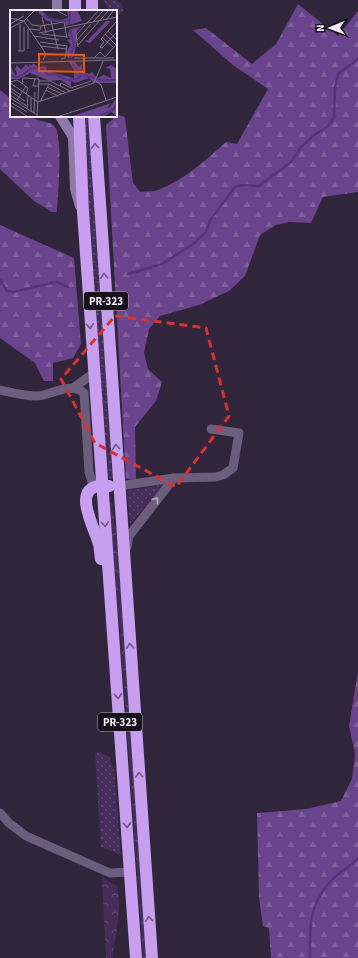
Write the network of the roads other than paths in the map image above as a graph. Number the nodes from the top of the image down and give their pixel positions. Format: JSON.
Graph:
{"nodes":[{"id":1,"x":61,"y":117,"type":"edge"},
{"id":2,"x":79,"y":117,"type":"edge"},
{"id":3,"x":94,"y":117,"type":"edge"},
{"id":4,"x":83,"y":212,"type":"junction"},
{"id":5,"x":94,"y":373,"type":"junction"},
{"id":6,"x":73,"y":388,"type":"junction"},
{"id":7,"x":0,"y":390,"type":"edge"},
{"id":8,"x":211,"y":429,"type":"dead end"},
{"id":9,"x":174,"y":478,"type":"junction"},
{"id":10,"x":106,"y":486,"type":"junction"},
{"id":11,"x":124,"y":572,"type":"junction"},
{"id":12,"x":116,"y":671,"type":"junction"},
{"id":13,"x":0,"y":813,"type":"edge"},
{"id":14,"x":130,"y":872,"type":"junction"},
{"id":15,"x":136,"y":958,"type":"edge"},
{"id":16,"x":152,"y":958,"type":"edge"}],
"edges":[{"from":1,"to":4,"type":"street"},
{"from":2,"to":4,"type":"highway","number":"PR-323"},
{"from":10,"to":3,"type":"highway","number":"PR-323","one_way":true},
{"from":4,"to":5,"type":"highway","number":"PR-323","one_way":true},
{"from":5,"to":6,"type":"street"},
{"from":5,"to":10,"type":"highway","number":"PR-323"},
{"from":6,"to":7,"type":"street"},
{"from":6,"to":10,"type":"street"},
{"from":8,"to":9,"type":"street"},
{"from":9,"to":10,"type":"street"},
{"from":11,"to":9,"type":"street","one_way":true},
{"from":10,"to":11,"type":"highway"},
{"from":10,"to":12,"type":"highway","number":"PR-323","one_way":true},
{"from":10,"to":12,"type":"highway"},
{"from":16,"to":11,"type":"highway","number":"PR-323","one_way":true},
{"from":12,"to":14,"type":"highway","number":"PR-323","one_way":true},
{"from":13,"to":14,"type":"street"},
{"from":14,"to":15,"type":"highway","number":"PR-323"}]}
